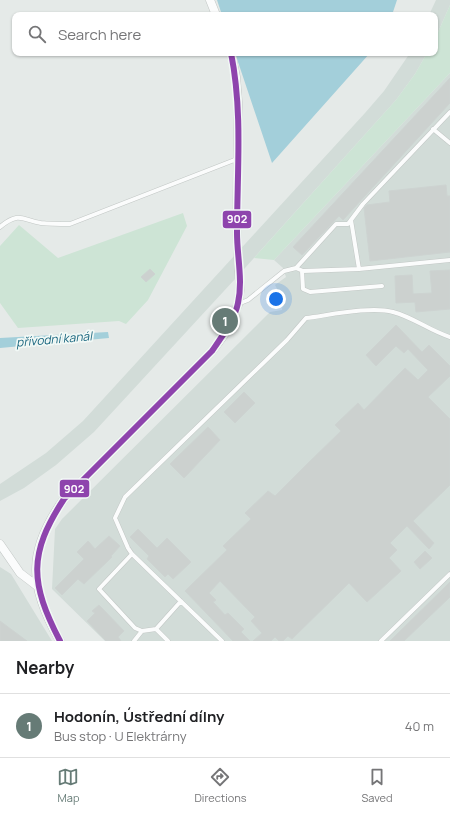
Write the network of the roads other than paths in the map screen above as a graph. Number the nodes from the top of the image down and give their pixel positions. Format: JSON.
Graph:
{"nodes":[{"id":1,"x":210,"y":0,"type":"edge"},
{"id":2,"x":215,"y":12,"type":"edge"},
{"id":3,"x":232,"y":56,"type":"edge"},
{"id":4,"x":450,"y":112,"type":"edge"},
{"id":5,"x":433,"y":129,"type":"junction"},
{"id":6,"x":450,"y":143,"type":"edge"},
{"id":7,"x":237,"y":159,"type":"junction"},
{"id":8,"x":351,"y":220,"type":"junction"},
{"id":9,"x":0,"y":227,"type":"edge"},
{"id":10,"x":450,"y":260,"type":"edge"},
{"id":11,"x":296,"y":268,"type":"junction"},
{"id":12,"x":359,"y":269,"type":"junction"},
{"id":13,"x":302,"y":271,"type":"junction"},
{"id":14,"x":382,"y":286,"type":"dead end"},
{"id":15,"x":238,"y":305,"type":"junction"},
{"id":16,"x":450,"y":337,"type":"edge"},
{"id":17,"x":0,"y":544,"type":"edge"},
{"id":18,"x":132,"y":554,"type":"junction"},
{"id":19,"x":450,"y":574,"type":"edge"},
{"id":20,"x":37,"y":586,"type":"junction"},
{"id":21,"x":181,"y":601,"type":"junction"},
{"id":22,"x":156,"y":629,"type":"junction"},
{"id":23,"x":142,"y":631,"type":"junction"},
{"id":24,"x":60,"y":641,"type":"edge"},
{"id":25,"x":134,"y":641,"type":"edge"},
{"id":26,"x":168,"y":641,"type":"edge"},
{"id":27,"x":222,"y":641,"type":"edge"},
{"id":28,"x":381,"y":641,"type":"edge"}],
"edges":[{"from":1,"to":2,"type":"street"},
{"from":3,"to":7,"type":"street"},
{"from":4,"to":5,"type":"lane"},
{"from":5,"to":6,"type":"lane"},
{"from":5,"to":8,"type":"lane"},
{"from":7,"to":9,"type":"lane"},
{"from":7,"to":15,"type":"street"},
{"from":8,"to":11,"type":"lane"},
{"from":8,"to":12,"type":"lane"},
{"from":10,"to":12,"type":"lane"},
{"from":11,"to":13,"type":"lane"},
{"from":11,"to":15,"type":"lane"},
{"from":12,"to":13,"type":"lane"},
{"from":13,"to":14,"type":"lane"},
{"from":15,"to":20,"type":"street"},
{"from":16,"to":18,"type":"lane"},
{"from":17,"to":20,"type":"street"},
{"from":18,"to":21,"type":"lane"},
{"from":18,"to":23,"type":"lane"},
{"from":19,"to":28,"type":"lane"},
{"from":20,"to":24,"type":"street"},
{"from":21,"to":22,"type":"lane"},
{"from":21,"to":27,"type":"lane"},
{"from":22,"to":23,"type":"lane"},
{"from":22,"to":26,"type":"lane"},
{"from":23,"to":25,"type":"lane"}]}
